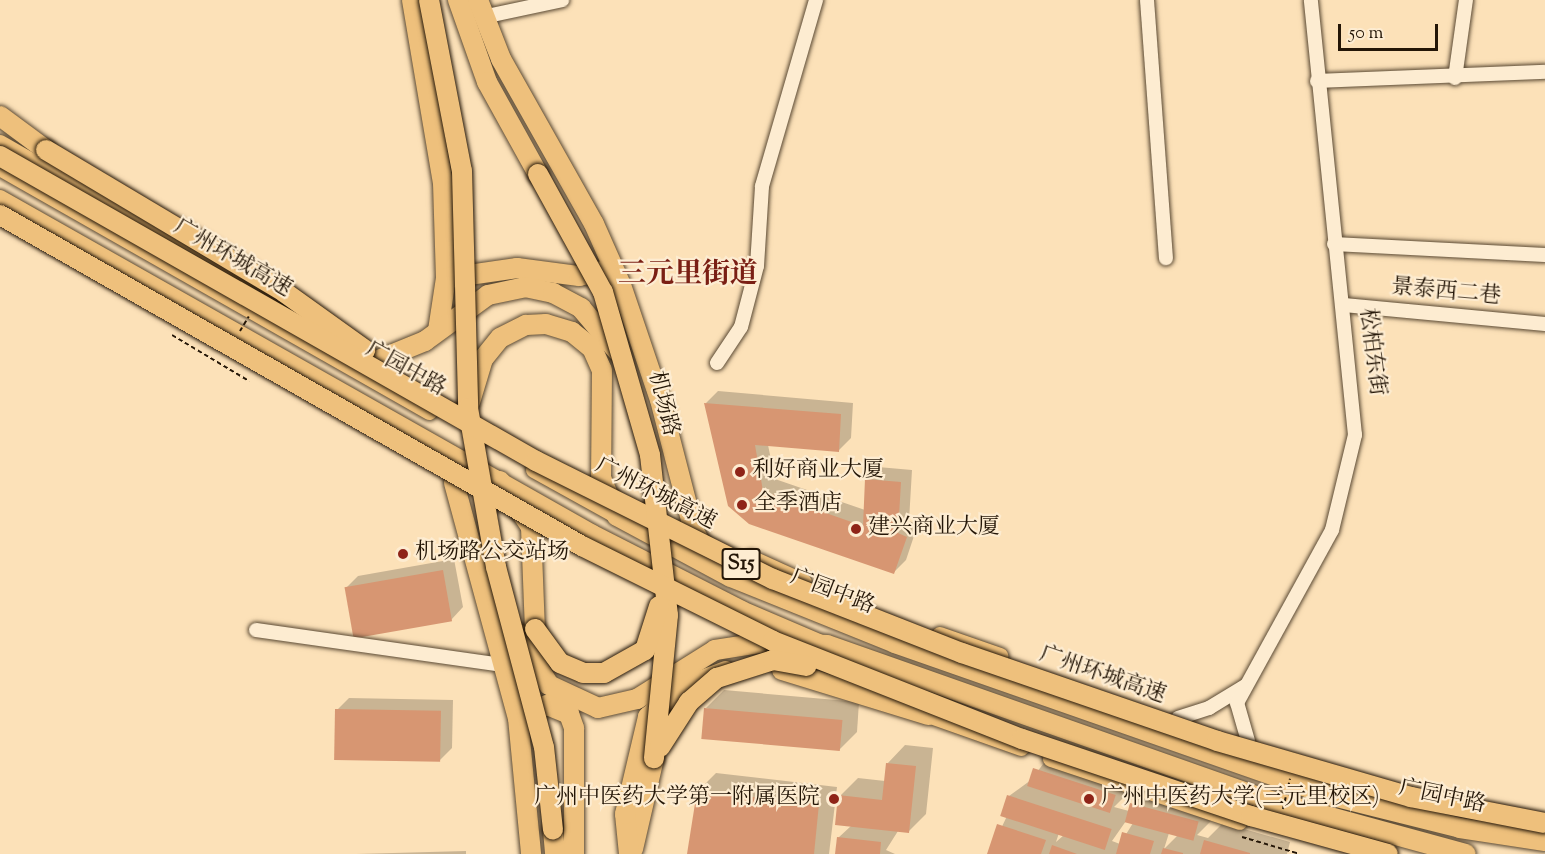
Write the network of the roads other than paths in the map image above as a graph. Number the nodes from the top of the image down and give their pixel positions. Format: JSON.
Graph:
{"nodes":[{"id":1,"x":412,"y":0,"type":"edge"},
{"id":2,"x":429,"y":0,"type":"edge"},
{"id":3,"x":458,"y":0,"type":"edge"},
{"id":4,"x":562,"y":0,"type":"edge"},
{"id":5,"x":816,"y":0,"type":"edge"},
{"id":6,"x":1147,"y":0,"type":"edge"},
{"id":7,"x":1311,"y":0,"type":"edge"},
{"id":8,"x":1467,"y":0,"type":"edge"},
{"id":9,"x":480,"y":8,"type":"edge"},
{"id":10,"x":1545,"y":72,"type":"edge"},
{"id":11,"x":1455,"y":78,"type":"junction"},
{"id":12,"x":1317,"y":81,"type":"junction"},
{"id":13,"x":0,"y":116,"type":"edge"},
{"id":14,"x":0,"y":123,"type":"edge"},
{"id":15,"x":0,"y":143,"type":"edge"},
{"id":16,"x":46,"y":150,"type":"junction"},
{"id":17,"x":0,"y":156,"type":"edge"},
{"id":18,"x":0,"y":168,"type":"edge"},
{"id":19,"x":49,"y":171,"type":"junction"},
{"id":20,"x":39,"y":190,"type":"junction"},
{"id":21,"x":0,"y":198,"type":"edge"},
{"id":22,"x":0,"y":214,"type":"edge"},
{"id":23,"x":92,"y":220,"type":"junction"},
{"id":24,"x":135,"y":220,"type":"junction"},
{"id":25,"x":0,"y":222,"type":"edge"},
{"id":26,"x":57,"y":230,"type":"junction"},
{"id":27,"x":1334,"y":244,"type":"junction"},
{"id":28,"x":1545,"y":255,"type":"edge"},
{"id":29,"x":1166,"y":258,"type":"dead end"},
{"id":30,"x":205,"y":259,"type":"junction"},
{"id":31,"x":70,"y":262,"type":"junction"},
{"id":32,"x":614,"y":268,"type":"junction"},
{"id":33,"x":446,"y":278,"type":"junction"},
{"id":34,"x":228,"y":298,"type":"junction"},
{"id":35,"x":1344,"y":305,"type":"junction"},
{"id":36,"x":216,"y":322,"type":"junction"},
{"id":37,"x":1545,"y":324,"type":"edge"},
{"id":38,"x":174,"y":328,"type":"junction"},
{"id":39,"x":438,"y":330,"type":"junction"},
{"id":40,"x":320,"y":350,"type":"junction"},
{"id":41,"x":376,"y":361,"type":"junction"},
{"id":42,"x":717,"y":363,"type":"dead end"},
{"id":43,"x":314,"y":377,"type":"junction"},
{"id":44,"x":631,"y":379,"type":"junction"},
{"id":45,"x":468,"y":408,"type":"junction"},
{"id":46,"x":447,"y":410,"type":"junction"},
{"id":47,"x":355,"y":426,"type":"junction"},
{"id":48,"x":402,"y":427,"type":"junction"},
{"id":49,"x":500,"y":481,"type":"junction"},
{"id":50,"x":454,"y":483,"type":"junction"},
{"id":51,"x":617,"y":516,"type":"junction"},
{"id":52,"x":694,"y":531,"type":"junction"},
{"id":53,"x":665,"y":559,"type":"junction"},
{"id":54,"x":731,"y":577,"type":"junction"},
{"id":55,"x":504,"y":595,"type":"junction"},
{"id":56,"x":256,"y":630,"type":"dead end"},
{"id":57,"x":937,"y":634,"type":"junction"},
{"id":58,"x":895,"y":643,"type":"junction"},
{"id":59,"x":827,"y":645,"type":"junction"},
{"id":60,"x":502,"y":665,"type":"junction"},
{"id":61,"x":1061,"y":678,"type":"junction"},
{"id":62,"x":1001,"y":680,"type":"junction"},
{"id":63,"x":1245,"y":686,"type":"junction"},
{"id":64,"x":965,"y":695,"type":"junction"},
{"id":65,"x":928,"y":715,"type":"junction"},
{"id":66,"x":518,"y":718,"type":"junction"},
{"id":67,"x":1178,"y":718,"type":"junction"},
{"id":68,"x":1110,"y":720,"type":"junction"},
{"id":69,"x":985,"y":736,"type":"junction"},
{"id":70,"x":1248,"y":741,"type":"junction"},
{"id":71,"x":1119,"y":748,"type":"junction"},
{"id":72,"x":654,"y":758,"type":"junction"},
{"id":73,"x":1070,"y":765,"type":"junction"},
{"id":74,"x":1272,"y":776,"type":"junction"},
{"id":75,"x":1545,"y":814,"type":"edge"},
{"id":76,"x":1545,"y":823,"type":"edge"},
{"id":77,"x":1545,"y":841,"type":"edge"},
{"id":78,"x":531,"y":854,"type":"edge"},
{"id":79,"x":555,"y":854,"type":"edge"},
{"id":80,"x":574,"y":854,"type":"edge"},
{"id":81,"x":630,"y":854,"type":"edge"},
{"id":82,"x":1354,"y":854,"type":"edge"},
{"id":83,"x":1388,"y":854,"type":"edge"},
{"id":84,"x":1466,"y":854,"type":"edge"}],
"edges":[{"from":1,"to":33,"type":"highway"},
{"from":2,"to":45,"type":"highway","bridge":true},
{"from":3,"to":44,"type":"highway","name":"机场路","bridge":true},
{"from":4,"to":9,"type":"street"},
{"from":5,"to":42,"type":"street"},
{"from":6,"to":29,"type":"street"},
{"from":7,"to":12,"type":"street","name":"松柏东街"},
{"from":8,"to":11,"type":"street"},
{"from":9,"to":32,"type":"highway"},
{"from":10,"to":11,"type":"street"},
{"from":11,"to":12,"type":"street"},
{"from":12,"to":27,"type":"street","name":"松柏东街"},
{"from":13,"to":16,"type":"highway"},
{"from":14,"to":16,"type":"highway"},
{"from":15,"to":19,"type":"main road"},
{"from":16,"to":46,"type":"highway","bridge":true},
{"from":17,"to":46,"type":"highway","name":"广州环城高速","number":"S15","bridge":true},
{"from":18,"to":20,"type":"main road","name":"广园中路"},
{"from":19,"to":20,"type":"main road"},
{"from":19,"to":24,"type":"main road"},
{"from":20,"to":23,"type":"main road","name":"广园中路"},
{"from":21,"to":26,"type":"main road"},
{"from":22,"to":83,"type":"highway","number":"S15","bridge":true},
{"from":23,"to":24,"type":"main road"},
{"from":23,"to":34,"type":"main road","name":"广园中路"},
{"from":24,"to":30,"type":"main road"},
{"from":25,"to":31,"type":"main road"},
{"from":26,"to":31,"type":"main road"},
{"from":26,"to":36,"type":"main road"},
{"from":27,"to":28,"type":"street"},
{"from":27,"to":35,"type":"street","name":"松柏东街"},
{"from":30,"to":34,"type":"main road"},
{"from":30,"to":41,"type":"main road"},
{"from":31,"to":38,"type":"main road"},
{"from":32,"to":33,"type":"highway"},
{"from":32,"to":52,"type":"highway"},
{"from":33,"to":39,"type":"highway"},
{"from":34,"to":40,"type":"main road","name":"广园中路"},
{"from":35,"to":37,"type":"street","name":"景泰西二巷"},
{"from":35,"to":63,"type":"street","name":"松柏东街"},
{"from":36,"to":38,"type":"main road"},
{"from":36,"to":43,"type":"main road"},
{"from":38,"to":47,"type":"main road"},
{"from":39,"to":41,"type":"highway"},
{"from":39,"to":44,"type":"highway","bridge":true},
{"from":40,"to":41,"type":"main road"},
{"from":40,"to":51,"type":"main road","name":"广园中路"},
{"from":43,"to":47,"type":"main road"},
{"from":43,"to":48,"type":"main road"},
{"from":44,"to":53,"type":"highway","name":"机场路","bridge":true},
{"from":45,"to":51,"type":"highway"},
{"from":45,"to":55,"type":"highway","bridge":true},
{"from":46,"to":76,"type":"highway","name":"广州环城高速","number":"S15","bridge":true},
{"from":47,"to":48,"type":"main road"},
{"from":47,"to":50,"type":"main road"},
{"from":48,"to":49,"type":"main road"},
{"from":48,"to":50,"type":"main road"},
{"from":49,"to":53,"type":"highway","bridge":true},
{"from":49,"to":59,"type":"main road"},
{"from":50,"to":60,"type":"highway"},
{"from":51,"to":54,"type":"highway","name":"广园中路"},
{"from":52,"to":54,"type":"highway"},
{"from":52,"to":57,"type":"main road"},
{"from":53,"to":72,"type":"highway","name":"机场路","bridge":true},
{"from":54,"to":58,"type":"highway","name":"广园中路"},
{"from":55,"to":59,"type":"highway","bridge":true},
{"from":55,"to":79,"type":"highway","bridge":true},
{"from":56,"to":60,"type":"street"},
{"from":57,"to":58,"type":"main road"},
{"from":57,"to":61,"type":"main road"},
{"from":58,"to":62,"type":"highway","name":"广园中路"},
{"from":59,"to":64,"type":"highway"},
{"from":60,"to":66,"type":"highway"},
{"from":61,"to":62,"type":"main road"},
{"from":61,"to":67,"type":"main road"},
{"from":62,"to":68,"type":"highway","name":"广园中路"},
{"from":63,"to":67,"type":"street"},
{"from":63,"to":70,"type":"street"},
{"from":64,"to":69,"type":"main road"},
{"from":64,"to":71,"type":"highway"},
{"from":65,"to":69,"type":"main road"},
{"from":65,"to":72,"type":"highway","bridge":true},
{"from":65,"to":81,"type":"highway"},
{"from":66,"to":78,"type":"highway"},
{"from":66,"to":80,"type":"highway"},
{"from":67,"to":68,"type":"main road"},
{"from":67,"to":70,"type":"main road"},
{"from":68,"to":74,"type":"highway","name":"广园中路"},
{"from":69,"to":73,"type":"main road"},
{"from":70,"to":74,"type":"main road"},
{"from":70,"to":75,"type":"main road"},
{"from":71,"to":73,"type":"main road"},
{"from":71,"to":84,"type":"highway"},
{"from":72,"to":81,"type":"highway","name":"机场路"},
{"from":73,"to":82,"type":"main road"},
{"from":74,"to":77,"type":"highway","name":"广园中路"}]}
